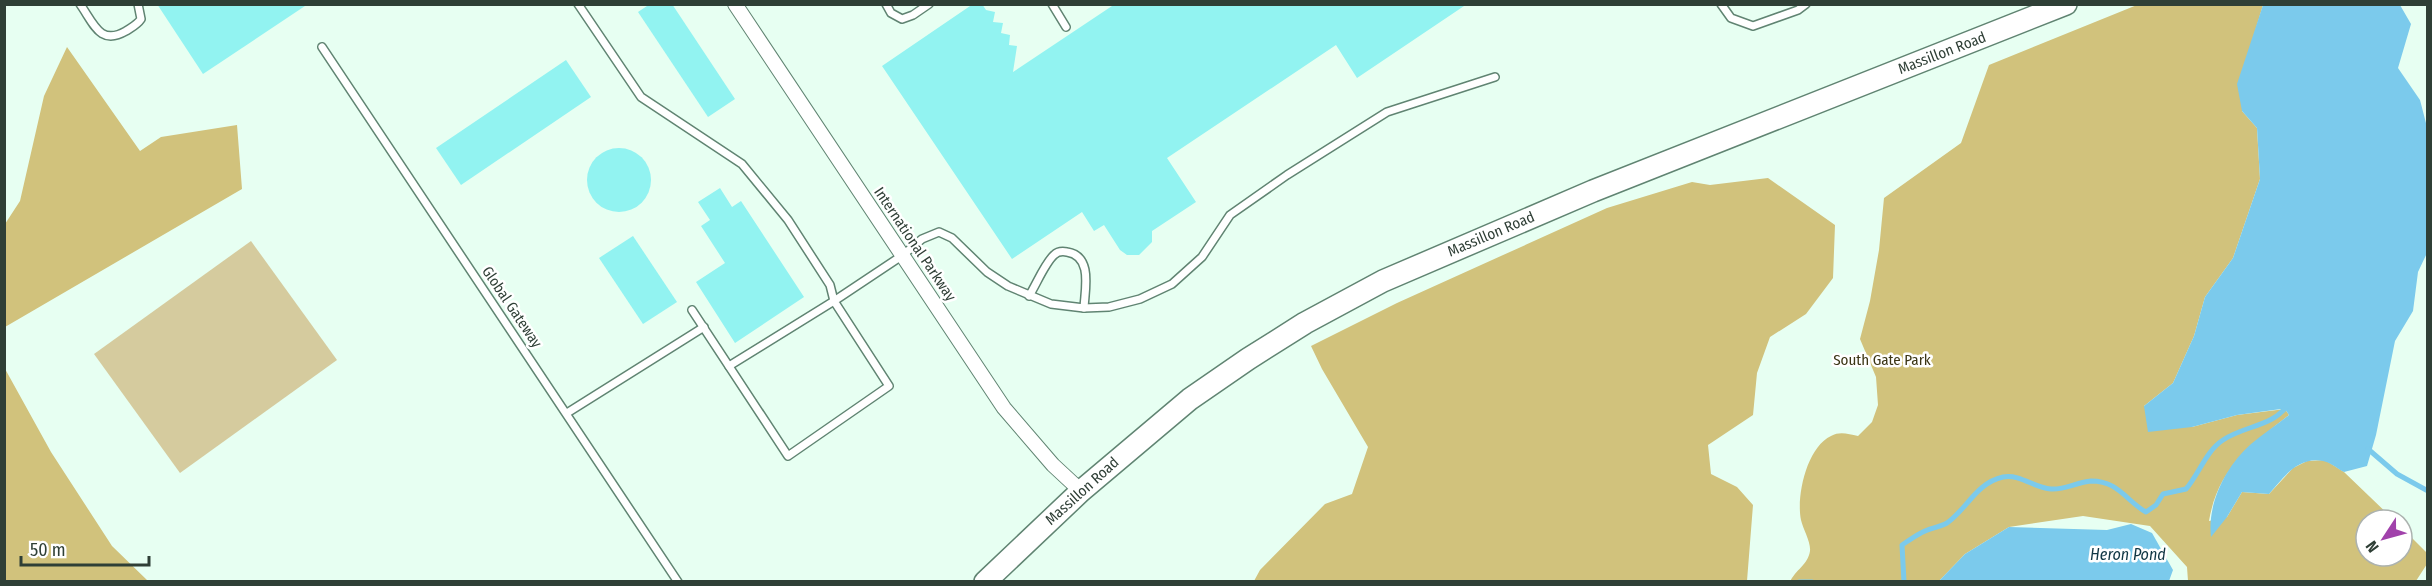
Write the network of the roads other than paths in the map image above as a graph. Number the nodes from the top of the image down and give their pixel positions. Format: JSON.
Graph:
{"nodes":[{"id":1,"x":80,"y":4,"type":"edge"},
{"id":2,"x":138,"y":4,"type":"edge"},
{"id":3,"x":578,"y":4,"type":"edge"},
{"id":4,"x":735,"y":4,"type":"edge"},
{"id":5,"x":886,"y":4,"type":"edge"},
{"id":6,"x":929,"y":4,"type":"edge"},
{"id":7,"x":1052,"y":4,"type":"edge"},
{"id":8,"x":1720,"y":4,"type":"edge"},
{"id":9,"x":1806,"y":4,"type":"edge"},
{"id":10,"x":2066,"y":4,"type":"edge"},
{"id":11,"x":1066,"y":27,"type":"dead end"},
{"id":12,"x":322,"y":46,"type":"dead end"},
{"id":13,"x":1495,"y":78,"type":"dead end"},
{"id":14,"x":903,"y":255,"type":"junction"},
{"id":15,"x":1029,"y":296,"type":"junction"},
{"id":16,"x":834,"y":301,"type":"junction"},
{"id":17,"x":1084,"y":308,"type":"junction"},
{"id":18,"x":692,"y":310,"type":"dead end"},
{"id":19,"x":704,"y":327,"type":"junction"},
{"id":20,"x":729,"y":366,"type":"junction"},
{"id":21,"x":567,"y":413,"type":"junction"},
{"id":22,"x":1081,"y":491,"type":"junction"},
{"id":23,"x":678,"y":582,"type":"edge"},
{"id":24,"x":985,"y":582,"type":"edge"}],
"edges":[{"from":1,"to":2,"type":"lane"},
{"from":3,"to":16,"type":"lane"},
{"from":4,"to":14,"type":"street","name":"International Parkway"},
{"from":5,"to":6,"type":"lane"},
{"from":7,"to":11,"type":"lane"},
{"from":8,"to":9,"type":"lane"},
{"from":10,"to":22,"type":"main road","name":"Massillon Road"},
{"from":12,"to":21,"type":"lane","name":"Global Gateway"},
{"from":13,"to":17,"type":"lane"},
{"from":14,"to":15,"type":"lane"},
{"from":14,"to":16,"type":"lane"},
{"from":14,"to":22,"type":"street","name":"International Parkway"},
{"from":15,"to":17,"type":"lane"},
{"from":15,"to":17,"type":"lane"},
{"from":16,"to":20,"type":"lane"},
{"from":16,"to":20,"type":"lane"},
{"from":18,"to":19,"type":"lane"},
{"from":19,"to":20,"type":"lane"},
{"from":19,"to":21,"type":"lane"},
{"from":21,"to":23,"type":"lane","name":"Global Gateway"},
{"from":22,"to":24,"type":"main road","name":"Massillon Road"}]}
